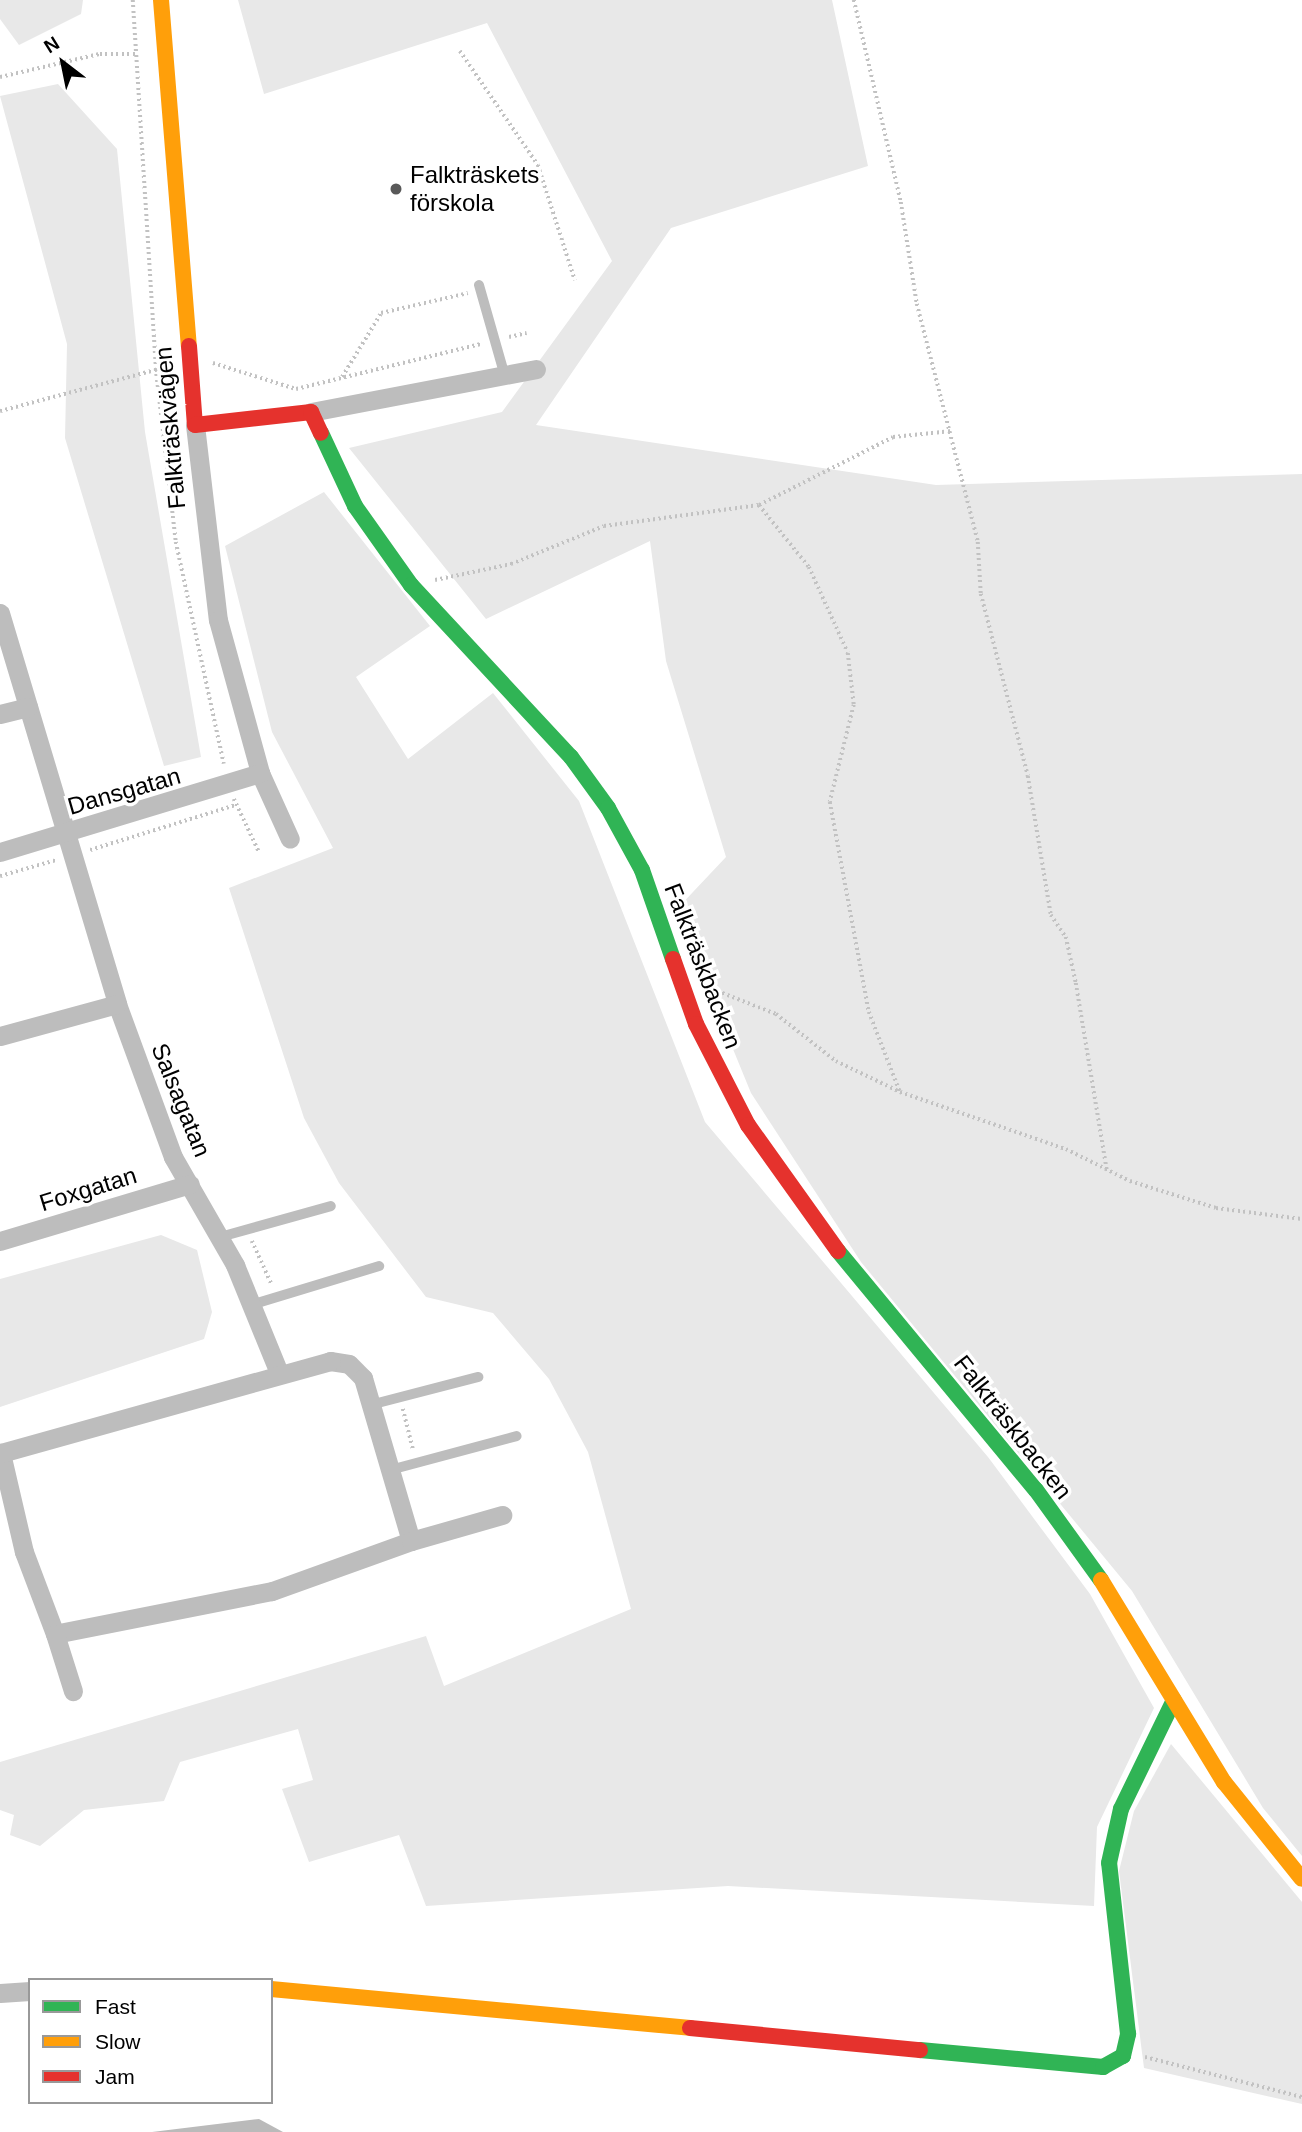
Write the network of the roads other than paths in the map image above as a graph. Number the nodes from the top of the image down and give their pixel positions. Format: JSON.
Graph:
{"nodes":[{"id":1,"x":162,"y":0,"type":"edge"},
{"id":2,"x":479,"y":288,"type":"road end"},
{"id":3,"x":536,"y":369,"type":"dead end"},
{"id":4,"x":505,"y":377,"type":"junction"},
{"id":5,"x":311,"y":412,"type":"junction"},
{"id":6,"x":195,"y":425,"type":"junction"},
{"id":7,"x":0,"y":613,"type":"edge"},
{"id":8,"x":28,"y":707,"type":"junction"},
{"id":9,"x":0,"y":714,"type":"edge"},
{"id":10,"x":260,"y":773,"type":"junction"},
{"id":11,"x":69,"y":832,"type":"junction"},
{"id":12,"x":290,"y":839,"type":"dead end"},
{"id":13,"x":0,"y":852,"type":"edge"},
{"id":14,"x":117,"y":1004,"type":"junction"},
{"id":15,"x":0,"y":1036,"type":"edge"},
{"id":16,"x":190,"y":1184,"type":"junction"},
{"id":17,"x":331,"y":1206,"type":"dead end"},
{"id":18,"x":220,"y":1237,"type":"junction"},
{"id":19,"x":0,"y":1241,"type":"edge"},
{"id":20,"x":379,"y":1266,"type":"dead end"},
{"id":21,"x":251,"y":1305,"type":"junction"},
{"id":22,"x":279,"y":1373,"type":"junction"},
{"id":23,"x":478,"y":1377,"type":"dead end"},
{"id":24,"x":370,"y":1405,"type":"junction"},
{"id":25,"x":517,"y":1436,"type":"dead end"},
{"id":26,"x":1,"y":1453,"type":"edge"},
{"id":27,"x":390,"y":1470,"type":"junction"},
{"id":28,"x":502,"y":1515,"type":"dead end"},
{"id":29,"x":411,"y":1541,"type":"junction"},
{"id":30,"x":55,"y":1634,"type":"junction"},
{"id":31,"x":73,"y":1691,"type":"dead end"},
{"id":32,"x":1174,"y":1700,"type":"junction"},
{"id":33,"x":1302,"y":1879,"type":"edge"},
{"id":34,"x":273,"y":1989,"type":"edge"},
{"id":35,"x":28,"y":1991,"type":"edge"},
{"id":36,"x":0,"y":1993,"type":"edge"}],
"edges":[{"from":1,"to":6,"type":"street","name":"Falkträskvägen"},
{"from":2,"to":4,"type":"lane"},
{"from":3,"to":4,"type":"street"},
{"from":4,"to":5,"type":"street"},
{"from":5,"to":6,"type":"street"},
{"from":5,"to":32,"type":"street","name":"Falkträskbacken"},
{"from":6,"to":10,"type":"street","name":"Falkträskvägen"},
{"from":7,"to":8,"type":"street","name":"Salsagatan"},
{"from":8,"to":9,"type":"street"},
{"from":8,"to":11,"type":"street","name":"Salsagatan"},
{"from":10,"to":11,"type":"street","name":"Dansgatan"},
{"from":10,"to":12,"type":"street","name":"Falkträskvägen"},
{"from":11,"to":13,"type":"street","name":"Dansgatan"},
{"from":11,"to":14,"type":"street","name":"Salsagatan"},
{"from":14,"to":15,"type":"street"},
{"from":14,"to":16,"type":"street","name":"Salsagatan"},
{"from":16,"to":18,"type":"street","name":"Salsagatan"},
{"from":16,"to":19,"type":"street","name":"Foxgatan"},
{"from":17,"to":18,"type":"lane"},
{"from":18,"to":21,"type":"street","name":"Salsagatan"},
{"from":20,"to":21,"type":"lane"},
{"from":21,"to":22,"type":"street","name":"Salsagatan"},
{"from":22,"to":24,"type":"street"},
{"from":22,"to":26,"type":"street"},
{"from":23,"to":24,"type":"lane"},
{"from":24,"to":27,"type":"street"},
{"from":25,"to":27,"type":"lane"},
{"from":26,"to":30,"type":"street"},
{"from":27,"to":29,"type":"street"},
{"from":28,"to":29,"type":"street"},
{"from":29,"to":30,"type":"street"},
{"from":30,"to":31,"type":"street"},
{"from":32,"to":33,"type":"street","name":"Falkträskbacken"},
{"from":32,"to":34,"type":"street"},
{"from":35,"to":36,"type":"street"}]}
